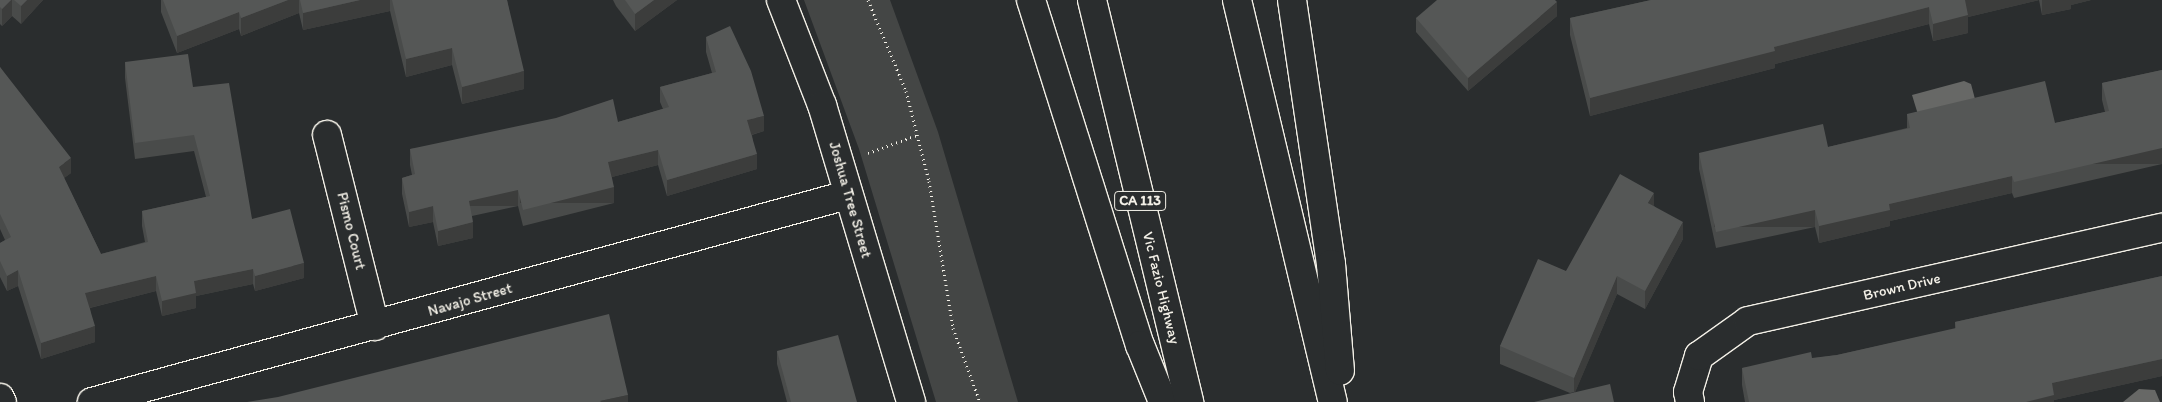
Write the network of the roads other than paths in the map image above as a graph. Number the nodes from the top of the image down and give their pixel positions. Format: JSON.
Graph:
{"nodes":[{"id":1,"x":781,"y":0,"type":"edge"},
{"id":2,"x":1030,"y":0,"type":"edge"},
{"id":3,"x":1092,"y":0,"type":"edge"},
{"id":4,"x":1237,"y":0,"type":"edge"},
{"id":5,"x":1292,"y":0,"type":"edge"},
{"id":6,"x":327,"y":135,"type":"dead end"},
{"id":7,"x":847,"y":195,"type":"junction"},
{"id":8,"x":2162,"y":228,"type":"edge"},
{"id":9,"x":376,"y":326,"type":"junction"},
{"id":10,"x":0,"y":398,"type":"edge"},
{"id":11,"x":2,"y":402,"type":"edge"},
{"id":12,"x":92,"y":402,"type":"edge"},
{"id":13,"x":911,"y":402,"type":"edge"},
{"id":14,"x":1163,"y":402,"type":"edge"},
{"id":15,"x":1189,"y":402,"type":"edge"},
{"id":16,"x":1333,"y":402,"type":"edge"},
{"id":17,"x":1342,"y":402,"type":"edge"},
{"id":18,"x":1690,"y":402,"type":"edge"}],
"edges":[{"from":1,"to":7,"type":"main road","name":"Joshua Tree Street"},
{"from":2,"to":14,"type":"main road"},
{"from":3,"to":15,"type":"main road","name":"Vic Fazio Highway","number":"CA 113"},
{"from":4,"to":16,"type":"main road"},
{"from":5,"to":17,"type":"main road"},
{"from":6,"to":9,"type":"main road","name":"Pismo Court"},
{"from":7,"to":9,"type":"main road","name":"Navajo Street"},
{"from":7,"to":13,"type":"main road","name":"Joshua Tree Street"},
{"from":8,"to":18,"type":"main road","name":"Brown Drive"},
{"from":9,"to":12,"type":"main road","name":"Navajo Street"},
{"from":10,"to":11,"type":"main road"}]}
